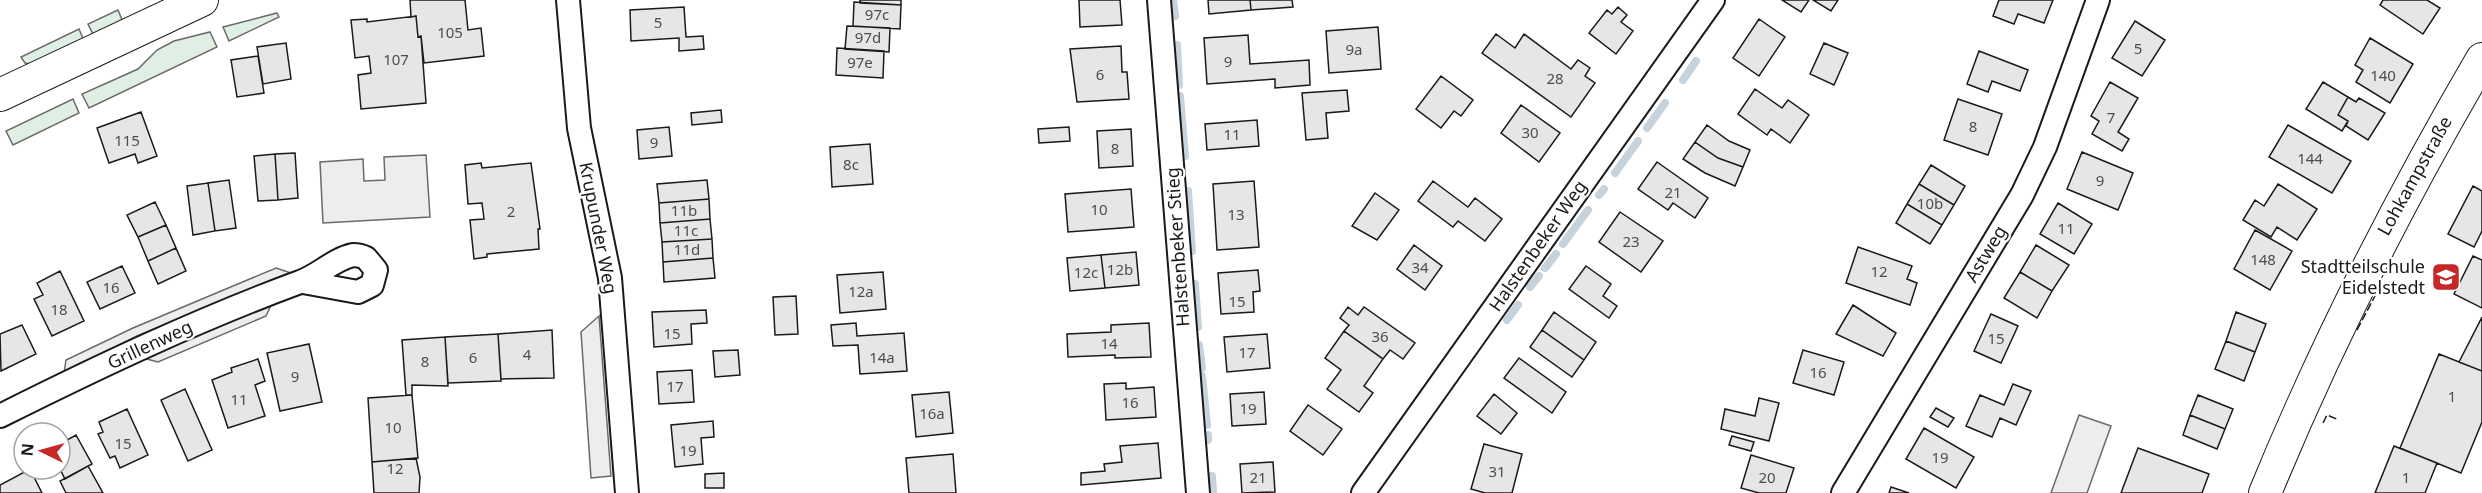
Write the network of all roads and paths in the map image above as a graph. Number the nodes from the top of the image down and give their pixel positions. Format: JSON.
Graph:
{"nodes":[{"id":1,"x":202,"y":0,"type":"edge"},
{"id":2,"x":568,"y":0,"type":"edge"},
{"id":3,"x":1159,"y":0,"type":"edge"},
{"id":4,"x":1713,"y":0,"type":"edge"},
{"id":5,"x":2098,"y":0,"type":"edge"},
{"id":6,"x":2482,"y":59,"type":"edge"},
{"id":7,"x":0,"y":95,"type":"edge"},
{"id":8,"x":303,"y":282,"type":"dead end"},
{"id":9,"x":0,"y":416,"type":"edge"},
{"id":10,"x":627,"y":493,"type":"edge"},
{"id":11,"x":1198,"y":493,"type":"edge"},
{"id":12,"x":1363,"y":493,"type":"edge"},
{"id":13,"x":1843,"y":493,"type":"edge"},
{"id":14,"x":2265,"y":493,"type":"edge"}],
"edges":[{"from":1,"to":7,"type":"street"},
{"from":2,"to":10,"type":"street","name":"Krupunder Weg"},
{"from":3,"to":11,"type":"street","name":"Halstenbeker Stieg"},
{"from":4,"to":12,"type":"street","name":"Halstenbeker Weg"},
{"from":5,"to":13,"type":"street","name":"Astweg"},
{"from":6,"to":14,"type":"street","name":"Lohkampstraße"},
{"from":8,"to":9,"type":"street","name":"Grillenweg"}]}
